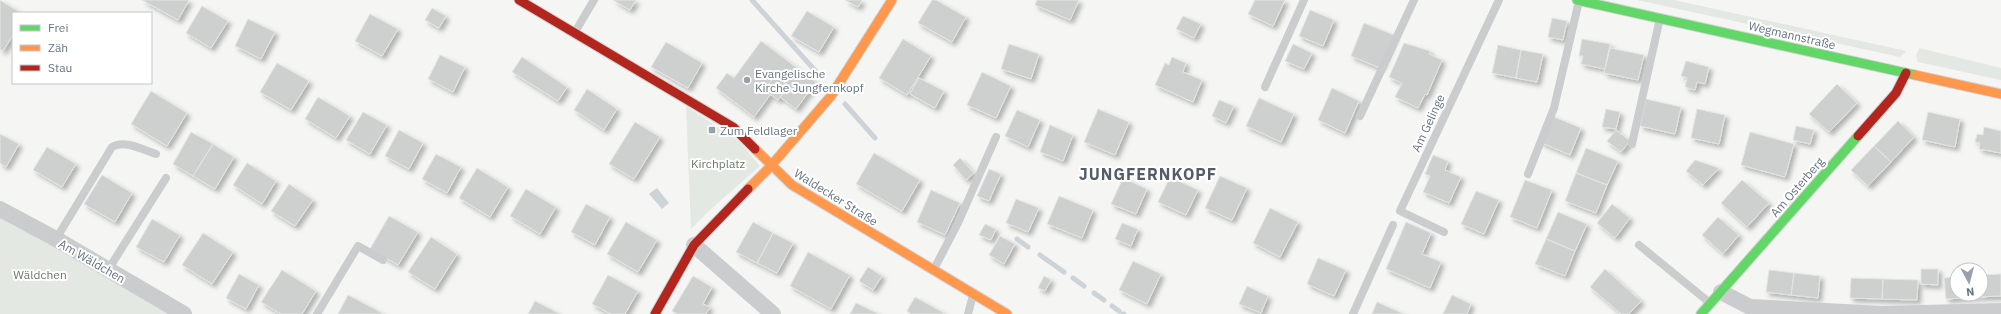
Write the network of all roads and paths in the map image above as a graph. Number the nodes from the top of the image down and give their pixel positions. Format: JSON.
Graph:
{"nodes":[{"id":1,"x":519,"y":0,"type":"edge"},
{"id":2,"x":594,"y":0,"type":"edge"},
{"id":3,"x":892,"y":0,"type":"edge"},
{"id":4,"x":1304,"y":0,"type":"edge"},
{"id":5,"x":1414,"y":0,"type":"edge"},
{"id":6,"x":1499,"y":0,"type":"edge"},
{"id":7,"x":1578,"y":0,"type":"edge"},
{"id":8,"x":1660,"y":18,"type":"junction"},
{"id":9,"x":575,"y":33,"type":"junction"},
{"id":10,"x":1906,"y":73,"type":"junction"},
{"id":11,"x":1265,"y":86,"type":"dead end"},
{"id":12,"x":2001,"y":94,"type":"edge"},
{"id":13,"x":1360,"y":116,"type":"dead end"},
{"id":14,"x":996,"y":137,"type":"dead end"},
{"id":15,"x":1632,"y":144,"type":"dead end"},
{"id":16,"x":156,"y":154,"type":"dead end"},
{"id":17,"x":770,"y":167,"type":"junction"},
{"id":18,"x":1528,"y":174,"type":"dead end"},
{"id":19,"x":166,"y":178,"type":"dead end"},
{"id":20,"x":0,"y":209,"type":"edge"},
{"id":21,"x":1393,"y":225,"type":"dead end"},
{"id":22,"x":1444,"y":232,"type":"dead end"},
{"id":23,"x":56,"y":239,"type":"junction"},
{"id":24,"x":694,"y":245,"type":"junction"},
{"id":25,"x":1639,"y":245,"type":"dead end"},
{"id":26,"x":382,"y":260,"type":"dead end"},
{"id":27,"x":108,"y":270,"type":"junction"},
{"id":28,"x":934,"y":270,"type":"junction"},
{"id":29,"x":1721,"y":292,"type":"junction"},
{"id":30,"x":973,"y":294,"type":"junction"},
{"id":31,"x":1710,"y":304,"type":"junction"},
{"id":32,"x":2001,"y":311,"type":"edge"},
{"id":33,"x":184,"y":314,"type":"edge"},
{"id":34,"x":316,"y":314,"type":"edge"},
{"id":35,"x":655,"y":314,"type":"edge"},
{"id":36,"x":773,"y":314,"type":"edge"},
{"id":37,"x":968,"y":314,"type":"edge"},
{"id":38,"x":1007,"y":314,"type":"edge"},
{"id":39,"x":1353,"y":314,"type":"edge"},
{"id":40,"x":1701,"y":314,"type":"edge"}],
"edges":[{"from":1,"to":9,"type":"street","name":"Waldecker Straße"},
{"from":2,"to":9,"type":"lane"},
{"from":3,"to":17,"type":"street"},
{"from":4,"to":11,"type":"lane"},
{"from":5,"to":13,"type":"lane"},
{"from":6,"to":22,"type":"lane","name":"Am Gelinge"},
{"from":7,"to":8,"type":"street","name":"Wegmannstraße"},
{"from":7,"to":18,"type":"lane"},
{"from":8,"to":10,"type":"street","name":"Wegmannstraße"},
{"from":8,"to":15,"type":"lane"},
{"from":9,"to":17,"type":"street","name":"Waldecker Straße"},
{"from":10,"to":12,"type":"street","name":"Wegmannstraße"},
{"from":10,"to":29,"type":"street","name":"Am Osterberg"},
{"from":14,"to":28,"type":"lane"},
{"from":16,"to":23,"type":"lane"},
{"from":17,"to":24,"type":"street"},
{"from":17,"to":28,"type":"street","name":"Waldecker Straße"},
{"from":19,"to":27,"type":"lane"},
{"from":20,"to":23,"type":"street","name":"Am Wäldchen"},
{"from":21,"to":39,"type":"lane"},
{"from":23,"to":27,"type":"street","name":"Am Wäldchen"},
{"from":24,"to":35,"type":"street"},
{"from":24,"to":36,"type":"street"},
{"from":25,"to":31,"type":"lane"},
{"from":26,"to":34,"type":"lane"},
{"from":27,"to":33,"type":"street","name":"Am Wäldchen"},
{"from":28,"to":30,"type":"street","name":"Waldecker Straße"},
{"from":29,"to":31,"type":"street","name":"Am Osterberg"},
{"from":29,"to":32,"type":"street"},
{"from":30,"to":37,"type":"lane"},
{"from":30,"to":38,"type":"street","name":"Waldecker Straße"},
{"from":31,"to":40,"type":"street","name":"Am Osterberg"}]}
